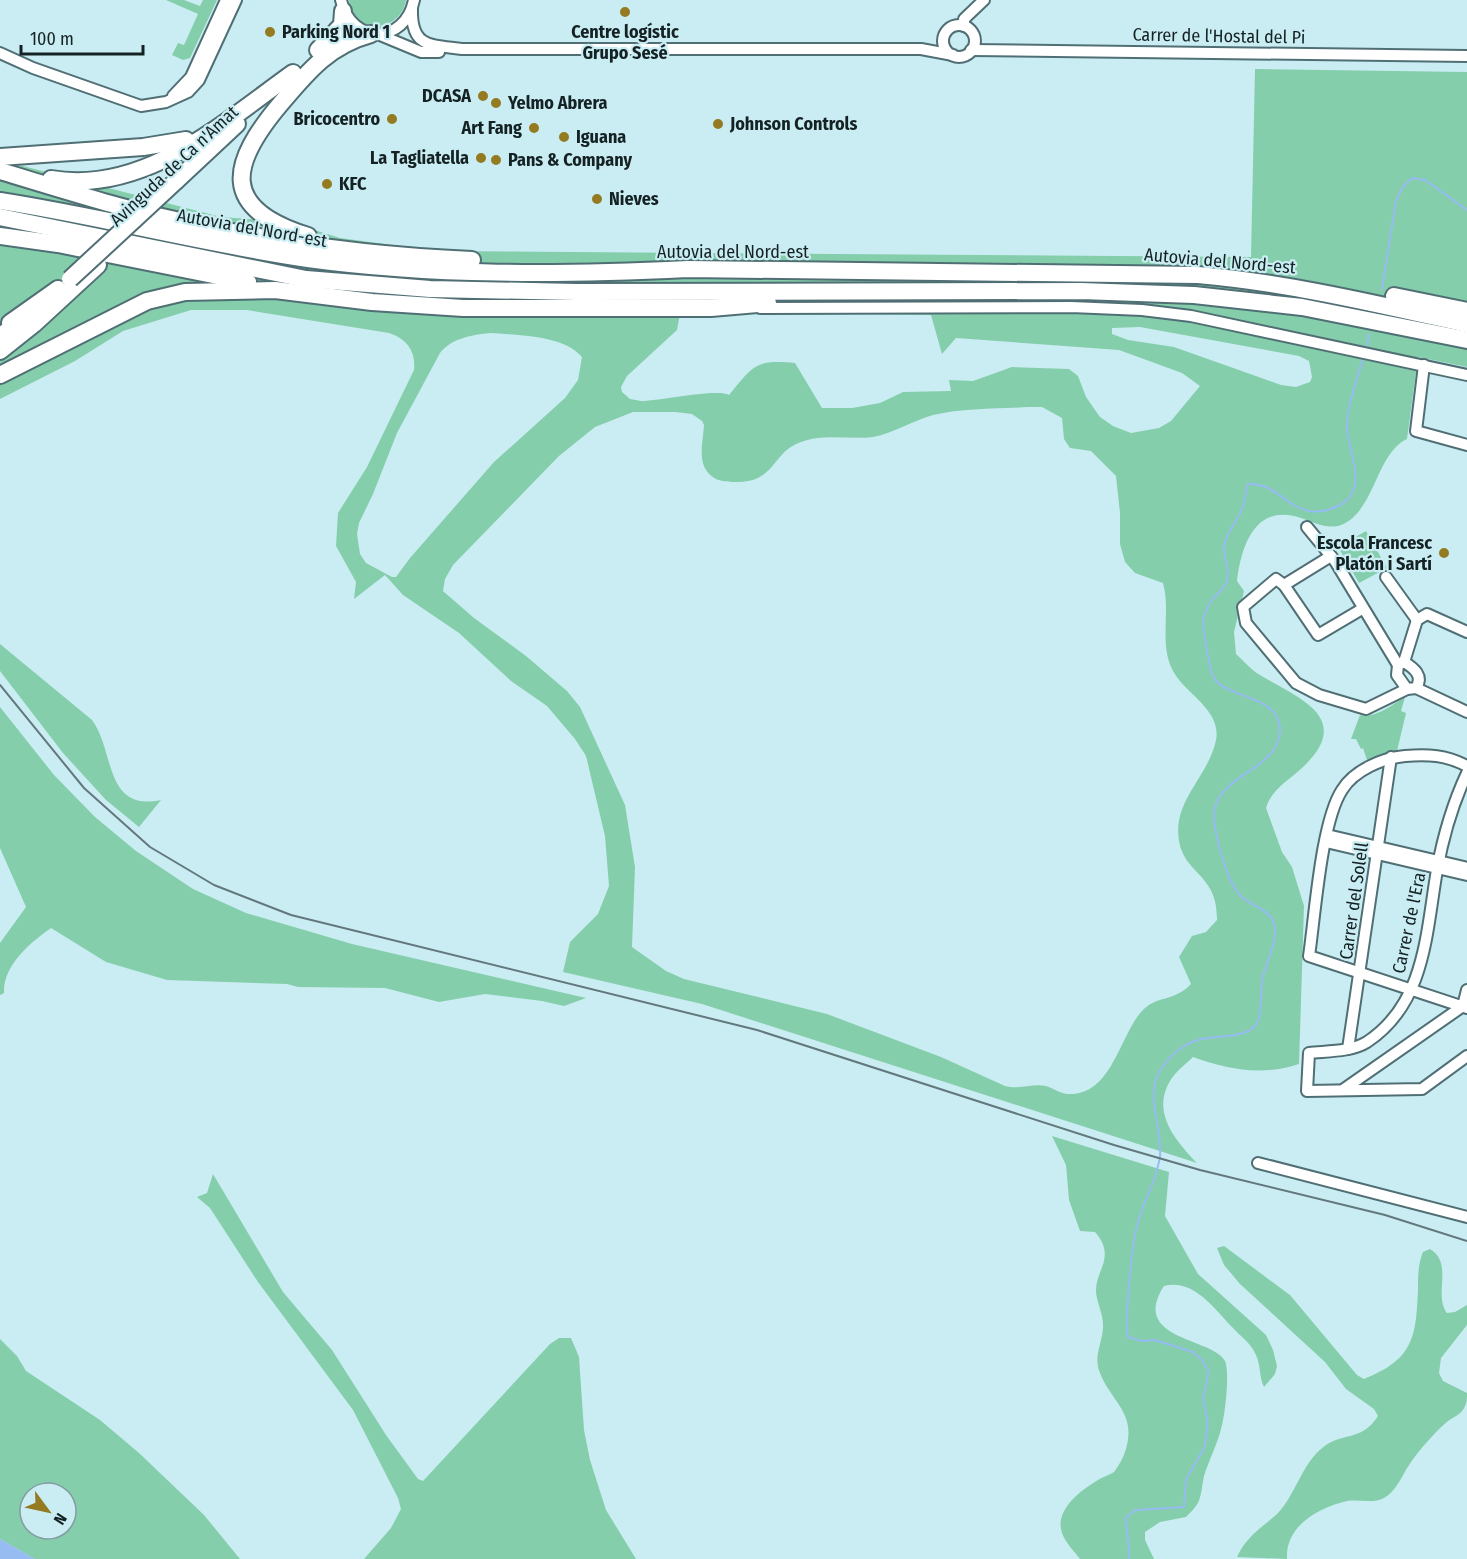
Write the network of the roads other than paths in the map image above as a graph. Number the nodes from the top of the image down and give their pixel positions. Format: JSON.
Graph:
{"nodes":[{"id":1,"x":984,"y":0,"type":"edge"},
{"id":2,"x":232,"y":2,"type":"edge"},
{"id":3,"x":342,"y":5,"type":"edge"},
{"id":4,"x":413,"y":5,"type":"edge"},
{"id":5,"x":964,"y":26,"type":"junction"},
{"id":6,"x":374,"y":34,"type":"junction"},
{"id":7,"x":943,"y":37,"type":"junction"},
{"id":8,"x":462,"y":49,"type":"junction"},
{"id":9,"x":921,"y":49,"type":"junction"},
{"id":10,"x":971,"y":50,"type":"junction"},
{"id":11,"x":0,"y":53,"type":"edge"},
{"id":12,"x":953,"y":56,"type":"junction"},
{"id":13,"x":1467,"y":56,"type":"edge"},
{"id":14,"x":298,"y":76,"type":"junction"},
{"id":15,"x":205,"y":136,"type":"junction"},
{"id":16,"x":0,"y":157,"type":"edge"},
{"id":17,"x":0,"y":166,"type":"edge"},
{"id":18,"x":0,"y":171,"type":"edge"},
{"id":19,"x":0,"y":201,"type":"edge"},
{"id":20,"x":0,"y":217,"type":"edge"},
{"id":21,"x":4,"y":236,"type":"edge"},
{"id":22,"x":367,"y":250,"type":"junction"},
{"id":23,"x":688,"y":269,"type":"junction"},
{"id":24,"x":1268,"y":282,"type":"junction"},
{"id":25,"x":73,"y":283,"type":"junction"},
{"id":26,"x":275,"y":290,"type":"junction"},
{"id":27,"x":969,"y":292,"type":"junction"},
{"id":28,"x":711,"y":308,"type":"junction"},
{"id":29,"x":1467,"y":312,"type":"edge"},
{"id":30,"x":1467,"y":324,"type":"edge"},
{"id":31,"x":0,"y":330,"type":"edge"},
{"id":32,"x":0,"y":336,"type":"edge"},
{"id":33,"x":1467,"y":340,"type":"edge"},
{"id":34,"x":0,"y":351,"type":"edge"},
{"id":35,"x":1424,"y":366,"type":"junction"},
{"id":36,"x":0,"y":375,"type":"edge"},
{"id":37,"x":1467,"y":375,"type":"edge"},
{"id":38,"x":1467,"y":445,"type":"edge"},
{"id":39,"x":1307,"y":527,"type":"dead end"},
{"id":40,"x":1331,"y":556,"type":"junction"},
{"id":41,"x":1386,"y":577,"type":"dead end"},
{"id":42,"x":1284,"y":585,"type":"junction"},
{"id":43,"x":1362,"y":609,"type":"junction"},
{"id":44,"x":1422,"y":617,"type":"junction"},
{"id":45,"x":1467,"y":632,"type":"edge"},
{"id":46,"x":1401,"y":664,"type":"junction"},
{"id":47,"x":1412,"y":688,"type":"junction"},
{"id":48,"x":1467,"y":712,"type":"edge"},
{"id":49,"x":1392,"y":758,"type":"junction"},
{"id":50,"x":1467,"y":766,"type":"edge"},
{"id":51,"x":1467,"y":773,"type":"edge"},
{"id":52,"x":1326,"y":839,"type":"junction"},
{"id":53,"x":1378,"y":850,"type":"junction"},
{"id":54,"x":1439,"y":864,"type":"junction"},
{"id":55,"x":1467,"y":867,"type":"edge"},
{"id":56,"x":1467,"y":874,"type":"edge"},
{"id":57,"x":1360,"y":971,"type":"junction"},
{"id":58,"x":1412,"y":988,"type":"junction"},
{"id":59,"x":1467,"y":990,"type":"edge"},
{"id":60,"x":1465,"y":1007,"type":"edge"},
{"id":61,"x":1348,"y":1049,"type":"junction"},
{"id":62,"x":1467,"y":1056,"type":"edge"},
{"id":63,"x":1344,"y":1089,"type":"junction"},
{"id":64,"x":1257,"y":1164,"type":"dead end"},
{"id":65,"x":1467,"y":1217,"type":"edge"}],
"edges":[{"from":1,"to":5,"type":"street"},
{"from":2,"to":11,"type":"street"},
{"from":3,"to":6,"type":"street"},
{"from":3,"to":14,"type":"highway"},
{"from":4,"to":6,"type":"street"},
{"from":4,"to":8,"type":"street"},
{"from":5,"to":7,"type":"street"},
{"from":5,"to":10,"type":"street"},
{"from":6,"to":8,"type":"street"},
{"from":6,"to":14,"type":"highway"},
{"from":7,"to":9,"type":"street"},
{"from":7,"to":12,"type":"street"},
{"from":8,"to":9,"type":"street"},
{"from":9,"to":12,"type":"street"},
{"from":10,"to":12,"type":"street"},
{"from":10,"to":13,"type":"street","name":"Carrer de l'Hostal del Pi"},
{"from":14,"to":15,"type":"highway"},
{"from":14,"to":22,"type":"highway"},
{"from":14,"to":25,"type":"highway","bridge":true},
{"from":15,"to":16,"type":"highway"},
{"from":15,"to":17,"type":"highway"},
{"from":18,"to":22,"type":"highway"},
{"from":19,"to":23,"type":"highway","name":"Autovia del Nord-est"},
{"from":20,"to":27,"type":"highway","name":"Autovia del Nord-est"},
{"from":21,"to":26,"type":"highway"},
{"from":22,"to":23,"type":"highway"},
{"from":23,"to":24,"type":"highway","name":"Autovia del Nord-est"},
{"from":24,"to":29,"type":"highway"},
{"from":24,"to":30,"type":"highway","name":"Autovia del Nord-est"},
{"from":25,"to":31,"type":"highway"},
{"from":25,"to":32,"type":"highway"},
{"from":25,"to":34,"type":"highway"},
{"from":26,"to":28,"type":"highway"},
{"from":26,"to":36,"type":"highway"},
{"from":27,"to":28,"type":"highway"},
{"from":27,"to":33,"type":"highway","name":"Autovia del Nord-est"},
{"from":28,"to":35,"type":"street"},
{"from":35,"to":37,"type":"street"},
{"from":35,"to":38,"type":"street"},
{"from":39,"to":40,"type":"street"},
{"from":40,"to":42,"type":"street"},
{"from":40,"to":43,"type":"street"},
{"from":41,"to":44,"type":"street"},
{"from":42,"to":43,"type":"street"},
{"from":42,"to":47,"type":"street"},
{"from":43,"to":46,"type":"street"},
{"from":44,"to":45,"type":"street"},
{"from":44,"to":46,"type":"street"},
{"from":46,"to":47,"type":"street"},
{"from":46,"to":47,"type":"street"},
{"from":47,"to":48,"type":"street"},
{"from":49,"to":50,"type":"street"},
{"from":49,"to":52,"type":"street"},
{"from":49,"to":53,"type":"street","name":"Carrer del Solell"},
{"from":51,"to":54,"type":"street","name":"Carrer de l'Era"},
{"from":52,"to":53,"type":"street"},
{"from":52,"to":57,"type":"street"},
{"from":53,"to":54,"type":"street"},
{"from":53,"to":57,"type":"street","name":"Carrer del Solell"},
{"from":54,"to":55,"type":"street"},
{"from":54,"to":56,"type":"street"},
{"from":54,"to":58,"type":"street","name":"Carrer de l'Era"},
{"from":57,"to":58,"type":"street"},
{"from":57,"to":61,"type":"street","name":"Carrer del Solell"},
{"from":58,"to":60,"type":"street"},
{"from":58,"to":61,"type":"street","name":"Carrer de l'Era"},
{"from":59,"to":60,"type":"street"},
{"from":60,"to":63,"type":"street"},
{"from":61,"to":63,"type":"street","name":"Carrer de l'Era"},
{"from":62,"to":63,"type":"street"},
{"from":64,"to":65,"type":"street"}]}
